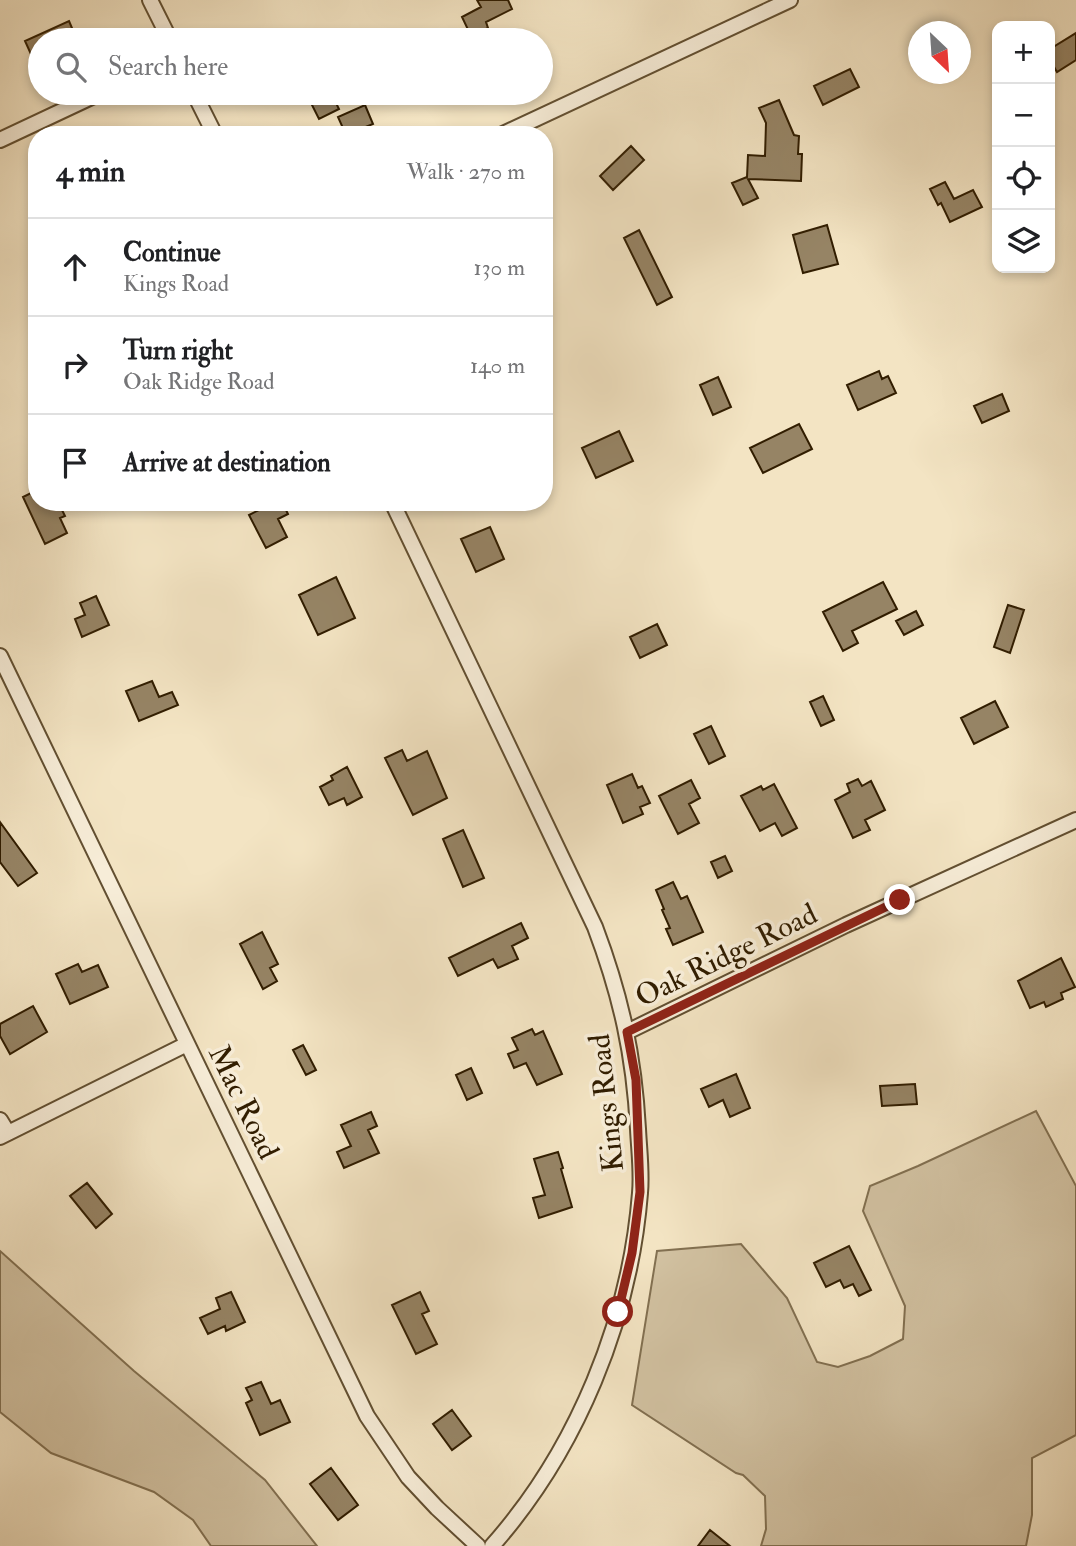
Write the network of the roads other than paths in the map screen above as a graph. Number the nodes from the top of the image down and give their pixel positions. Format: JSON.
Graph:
{"nodes":[{"id":1,"x":150,"y":0,"type":"edge"},
{"id":2,"x":790,"y":0,"type":"edge"},
{"id":3,"x":164,"y":28,"type":"edge"},
{"id":4,"x":74,"y":105,"type":"edge"},
{"id":5,"x":200,"y":105,"type":"edge"},
{"id":6,"x":30,"y":126,"type":"edge"},
{"id":7,"x":210,"y":126,"type":"edge"},
{"id":8,"x":520,"y":126,"type":"edge"},
{"id":9,"x":28,"y":127,"type":"edge"},
{"id":10,"x":0,"y":140,"type":"edge"},
{"id":11,"x":396,"y":511,"type":"edge"},
{"id":12,"x":0,"y":656,"type":"edge"},
{"id":13,"x":1076,"y":820,"type":"edge"},
{"id":14,"x":627,"y":1032,"type":"junction"},
{"id":15,"x":187,"y":1044,"type":"junction"},
{"id":16,"x":3,"y":1130,"type":"edge"},
{"id":17,"x":478,"y":1546,"type":"edge"},
{"id":18,"x":492,"y":1546,"type":"edge"}],
"edges":[{"from":1,"to":3,"type":"street"},
{"from":2,"to":8,"type":"street"},
{"from":4,"to":6,"type":"street"},
{"from":5,"to":7,"type":"street"},
{"from":9,"to":10,"type":"street"},
{"from":11,"to":14,"type":"street","name":"Kings Road"},
{"from":12,"to":15,"type":"street","name":"Mac Road"},
{"from":13,"to":14,"type":"street","name":"Oak Ridge Road"},
{"from":14,"to":18,"type":"street","name":"Kings Road"},
{"from":15,"to":16,"type":"street"},
{"from":15,"to":17,"type":"street","name":"Mac Road"}]}
